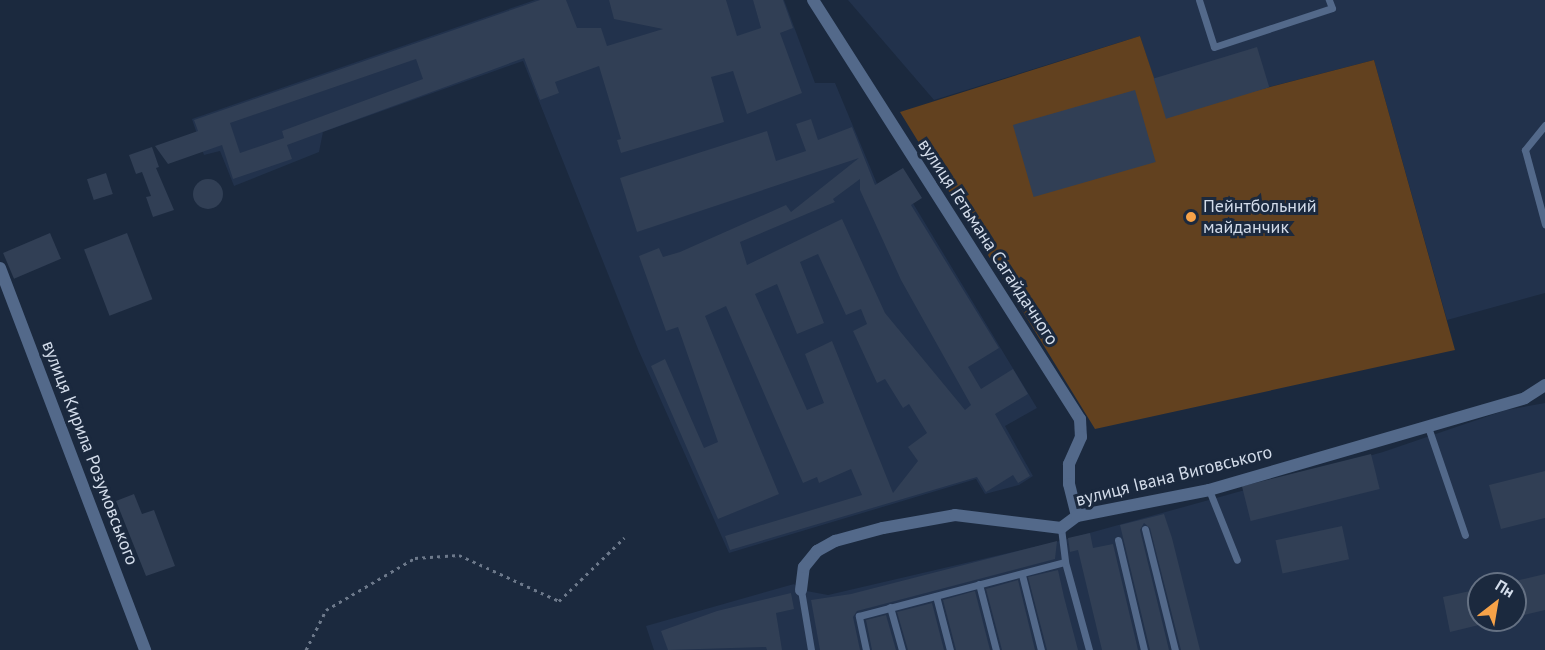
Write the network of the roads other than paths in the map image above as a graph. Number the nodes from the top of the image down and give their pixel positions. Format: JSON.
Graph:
{"nodes":[{"id":1,"x":813,"y":0,"type":"edge"},
{"id":2,"x":1199,"y":0,"type":"edge"},
{"id":3,"x":1329,"y":0,"type":"edge"},
{"id":4,"x":1545,"y":125,"type":"edge"},
{"id":5,"x":1545,"y":224,"type":"edge"},
{"id":6,"x":0,"y":268,"type":"edge"},
{"id":7,"x":1545,"y":385,"type":"edge"},
{"id":8,"x":1428,"y":427,"type":"junction"},
{"id":9,"x":1209,"y":490,"type":"junction"},
{"id":10,"x":1077,"y":516,"type":"junction"},
{"id":11,"x":1061,"y":528,"type":"junction"},
{"id":12,"x":1145,"y":529,"type":"dead end"},
{"id":13,"x":1465,"y":535,"type":"dead end"},
{"id":14,"x":1118,"y":540,"type":"dead end"},
{"id":15,"x":1237,"y":560,"type":"dead end"},
{"id":16,"x":1065,"y":562,"type":"junction"},
{"id":17,"x":1022,"y":575,"type":"junction"},
{"id":18,"x":980,"y":584,"type":"junction"},
{"id":19,"x":801,"y":591,"type":"joint"},
{"id":20,"x":936,"y":596,"type":"junction"},
{"id":21,"x":890,"y":607,"type":"junction"},
{"id":22,"x":145,"y":650,"type":"edge"},
{"id":23,"x":811,"y":650,"type":"edge"},
{"id":24,"x":866,"y":650,"type":"edge"},
{"id":25,"x":902,"y":650,"type":"edge"},
{"id":26,"x":950,"y":650,"type":"edge"},
{"id":27,"x":996,"y":650,"type":"edge"},
{"id":28,"x":1041,"y":650,"type":"edge"},
{"id":29,"x":1089,"y":650,"type":"edge"},
{"id":30,"x":1144,"y":650,"type":"edge"},
{"id":31,"x":1176,"y":650,"type":"edge"}],
"edges":[{"from":1,"to":10,"type":"street","name":"вулиця Гетьмана Сагайдачного"},
{"from":2,"to":3,"type":"lane"},
{"from":4,"to":5,"type":"lane"},
{"from":6,"to":22,"type":"street","name":"вулиця Кирила Розумовського"},
{"from":7,"to":8,"type":"street","name":"вулиця Івана Виговського"},
{"from":8,"to":9,"type":"street","name":"вулиця Івана Виговського"},
{"from":8,"to":13,"type":"lane"},
{"from":9,"to":10,"type":"street","name":"вулиця Івана Виговського"},
{"from":9,"to":15,"type":"lane"},
{"from":10,"to":11,"type":"street","name":"вулиця Івана Виговського"},
{"from":11,"to":16,"type":"lane"},
{"from":11,"to":19,"type":"street","name":"вулиця Івана Виговського"},
{"from":12,"to":31,"type":"lane"},
{"from":14,"to":30,"type":"lane"},
{"from":16,"to":17,"type":"lane"},
{"from":16,"to":29,"type":"lane"},
{"from":17,"to":18,"type":"lane"},
{"from":17,"to":28,"type":"lane"},
{"from":18,"to":20,"type":"lane"},
{"from":18,"to":27,"type":"lane"},
{"from":19,"to":23,"type":"lane"},
{"from":20,"to":21,"type":"lane"},
{"from":20,"to":26,"type":"lane"},
{"from":21,"to":24,"type":"lane"},
{"from":21,"to":25,"type":"lane"}]}
